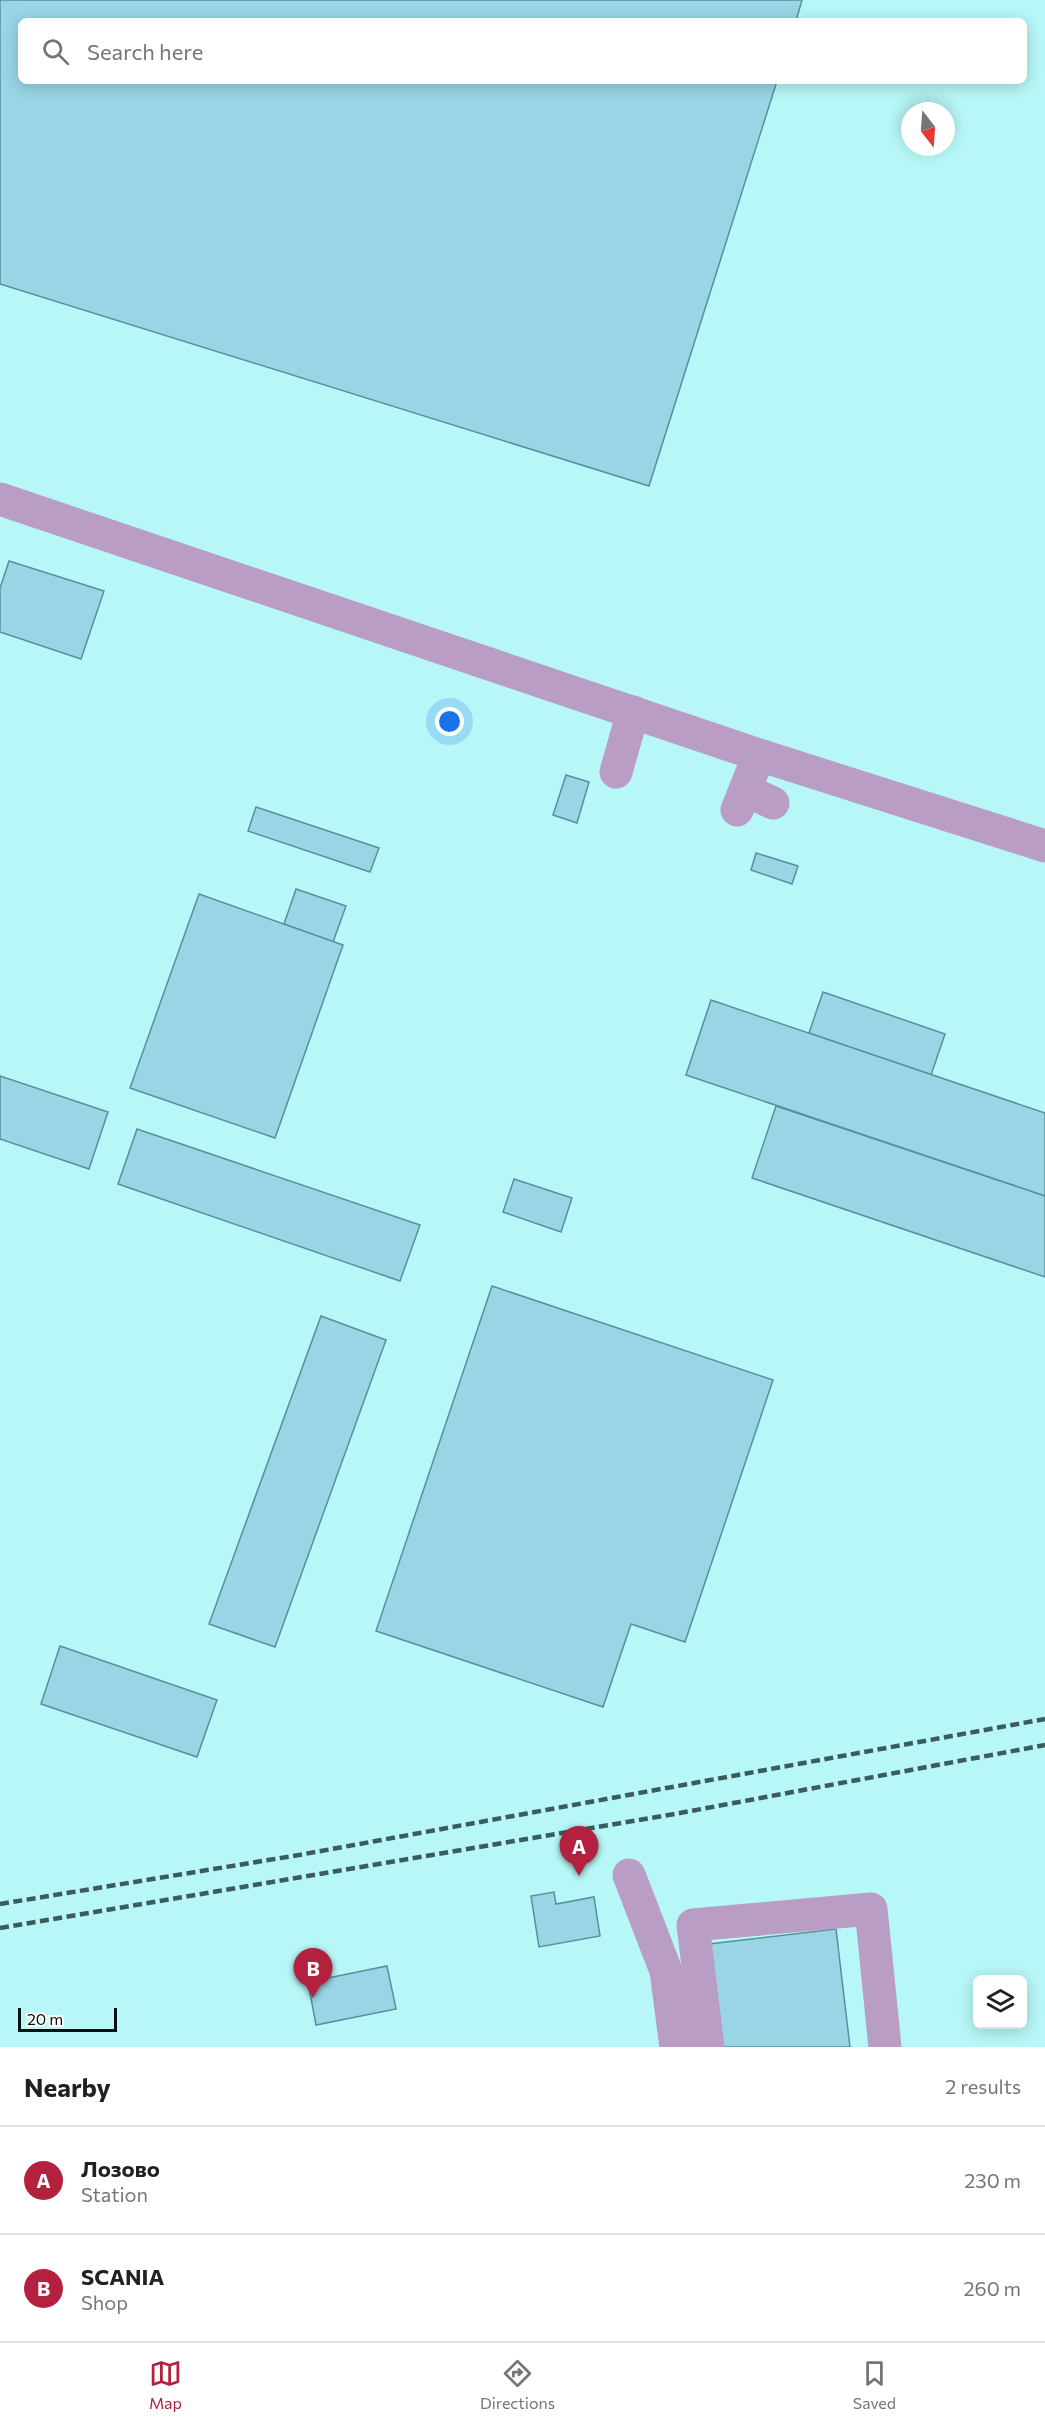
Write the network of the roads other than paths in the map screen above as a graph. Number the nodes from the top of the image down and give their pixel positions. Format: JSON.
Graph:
{"nodes":[{"id":1,"x":0,"y":499,"type":"edge"},
{"id":2,"x":633,"y":712,"type":"junction"},
{"id":3,"x":759,"y":755,"type":"junction"},
{"id":4,"x":616,"y":772,"type":"dead end"},
{"id":5,"x":751,"y":801,"type":"dead end"},
{"id":6,"x":1045,"y":846,"type":"edge"},
{"id":7,"x":629,"y":1875,"type":"dead end"},
{"id":8,"x":676,"y":2047,"type":"edge"},
{"id":9,"x":708,"y":2047,"type":"edge"},
{"id":10,"x":885,"y":2047,"type":"edge"}],
"edges":[{"from":1,"to":2,"type":"lane"},
{"from":2,"to":3,"type":"lane"},
{"from":2,"to":4,"type":"lane"},
{"from":3,"to":5,"type":"lane"},
{"from":3,"to":6,"type":"lane"},
{"from":7,"to":8,"type":"lane"},
{"from":9,"to":10,"type":"lane"}]}
